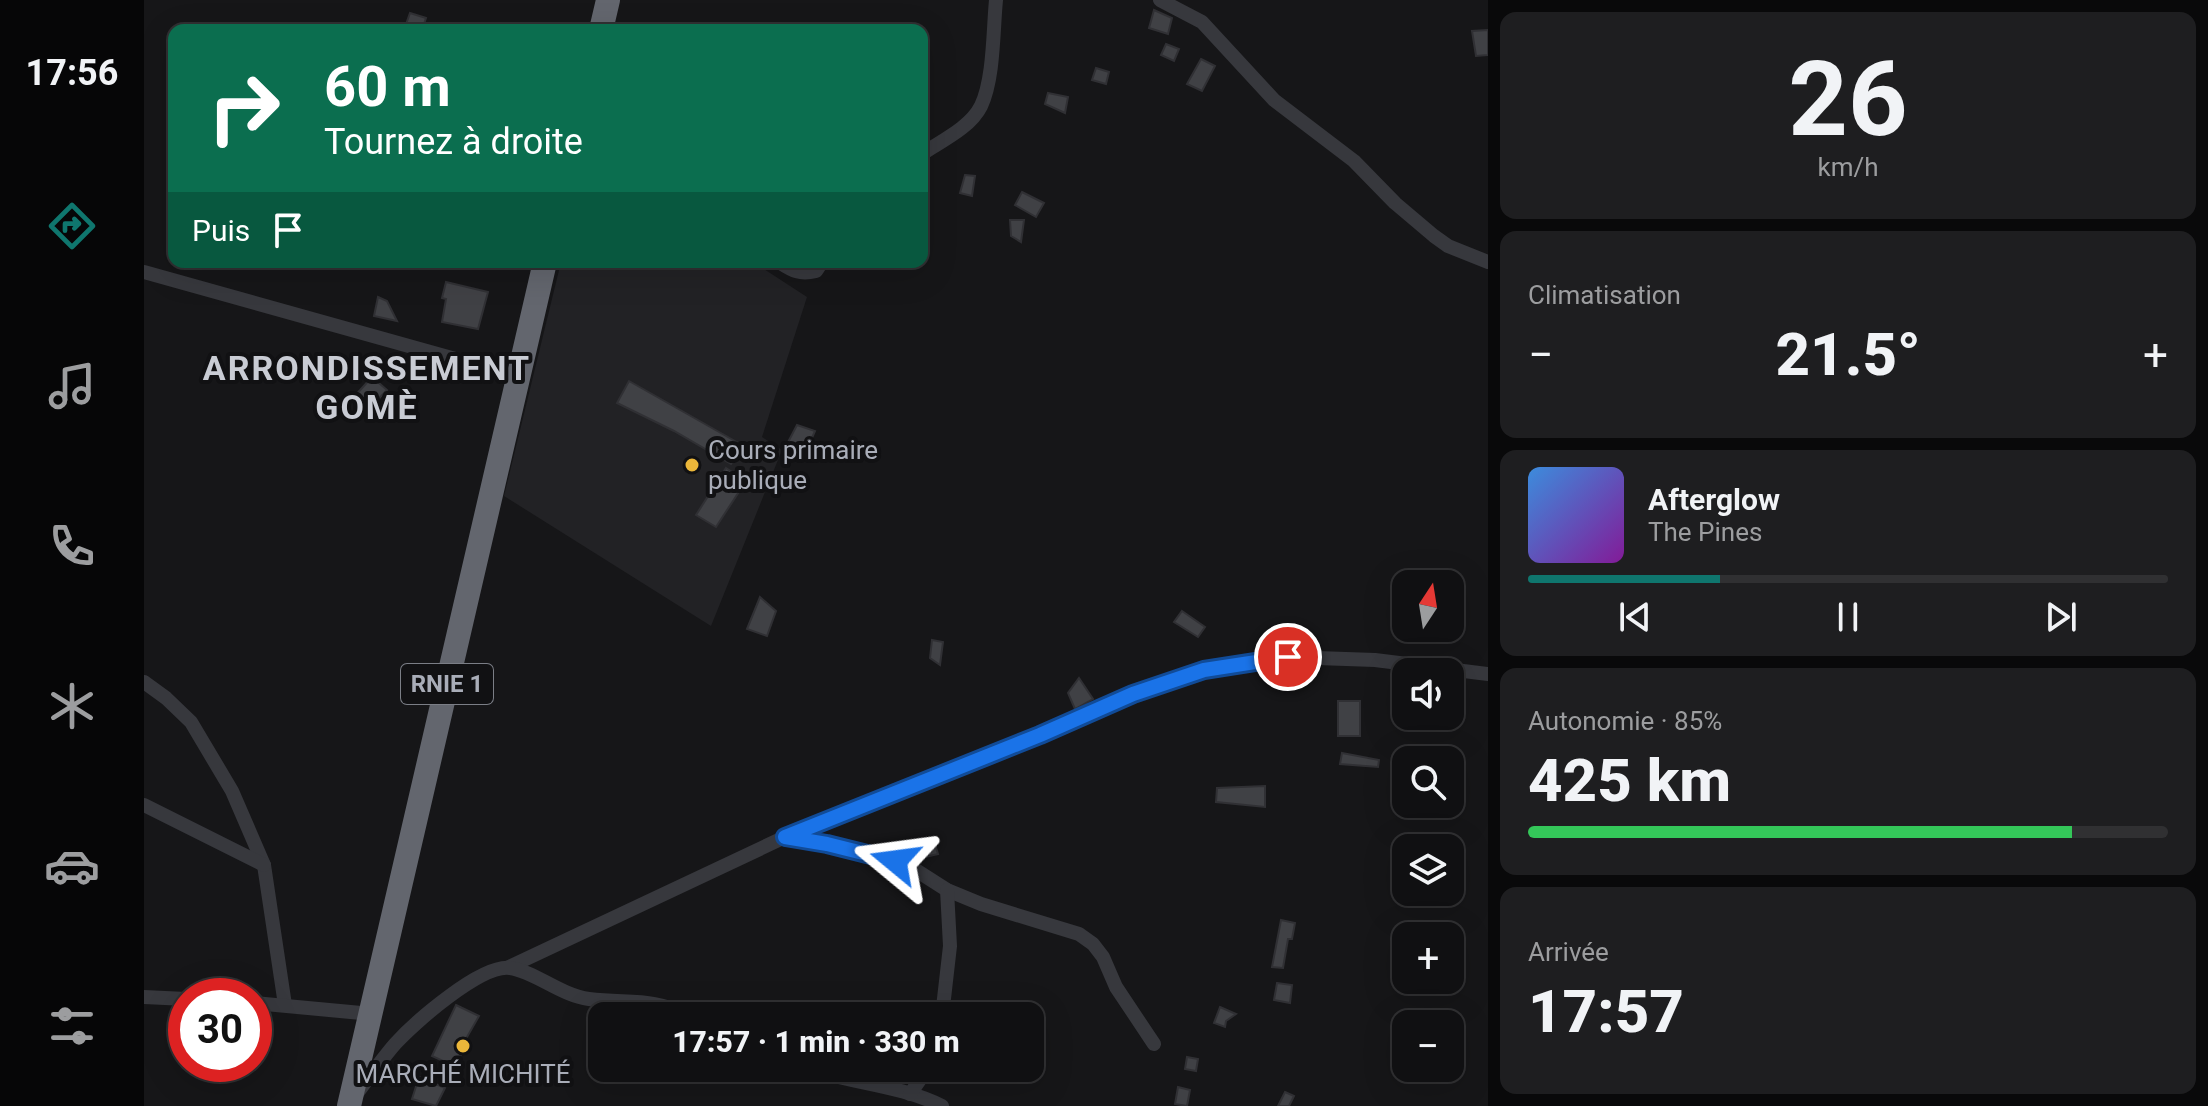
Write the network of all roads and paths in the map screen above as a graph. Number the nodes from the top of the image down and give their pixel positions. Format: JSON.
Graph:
{"nodes":[{"id":1,"x":608,"y":0,"type":"edge"},
{"id":2,"x":996,"y":0,"type":"edge"},
{"id":3,"x":1160,"y":0,"type":"edge"},
{"id":4,"x":602,"y":24,"type":"edge"},
{"id":5,"x":928,"y":150,"type":"edge"},
{"id":6,"x":1488,"y":262,"type":"edge"},
{"id":7,"x":543,"y":268,"type":"edge"},
{"id":8,"x":788,"y":268,"type":"edge"},
{"id":9,"x":818,"y":268,"type":"edge"},
{"id":10,"x":144,"y":272,"type":"edge"},
{"id":11,"x":516,"y":376,"type":"junction"},
{"id":12,"x":1488,"y":674,"type":"edge"},
{"id":13,"x":144,"y":682,"type":"edge"},
{"id":14,"x":144,"y":805,"type":"edge"},
{"id":15,"x":785,"y":837,"type":"junction"},
{"id":16,"x":264,"y":865,"type":"junction"},
{"id":17,"x":947,"y":890,"type":"junction"},
{"id":18,"x":509,"y":967,"type":"junction"},
{"id":19,"x":144,"y":997,"type":"edge"},
{"id":20,"x":168,"y":998,"type":"edge"},
{"id":21,"x":649,"y":1002,"type":"edge"},
{"id":22,"x":944,"y":1002,"type":"edge"},
{"id":23,"x":272,"y":1004,"type":"edge"},
{"id":24,"x":285,"y":1005,"type":"junction"},
{"id":25,"x":372,"y":1014,"type":"junction"},
{"id":26,"x":1154,"y":1044,"type":"dead end"},
{"id":27,"x":862,"y":1082,"type":"edge"},
{"id":28,"x":918,"y":1082,"type":"edge"},
{"id":29,"x":910,"y":1094,"type":"junction"},
{"id":30,"x":350,"y":1104,"type":"edge"},
{"id":31,"x":942,"y":1106,"type":"edge"}],
"edges":[{"from":1,"to":4,"type":"highway"},
{"from":2,"to":5,"type":"street"},
{"from":3,"to":6,"type":"street"},
{"from":7,"to":11,"type":"highway","number":"RNIE 1"},
{"from":8,"to":9,"type":"street"},
{"from":10,"to":11,"type":"street"},
{"from":11,"to":25,"type":"highway","number":"RNIE 1"},
{"from":12,"to":15,"type":"street"},
{"from":13,"to":16,"type":"street"},
{"from":14,"to":16,"type":"street"},
{"from":15,"to":17,"type":"street"},
{"from":15,"to":18,"type":"street"},
{"from":16,"to":24,"type":"street"},
{"from":17,"to":22,"type":"street"},
{"from":17,"to":26,"type":"street"},
{"from":18,"to":21,"type":"street"},
{"from":18,"to":30,"type":"street"},
{"from":19,"to":20,"type":"street"},
{"from":23,"to":24,"type":"street"},
{"from":24,"to":25,"type":"street"},
{"from":25,"to":30,"type":"highway","number":"RNIE 1"},
{"from":27,"to":29,"type":"street"},
{"from":28,"to":29,"type":"street"},
{"from":29,"to":31,"type":"street"}]}
